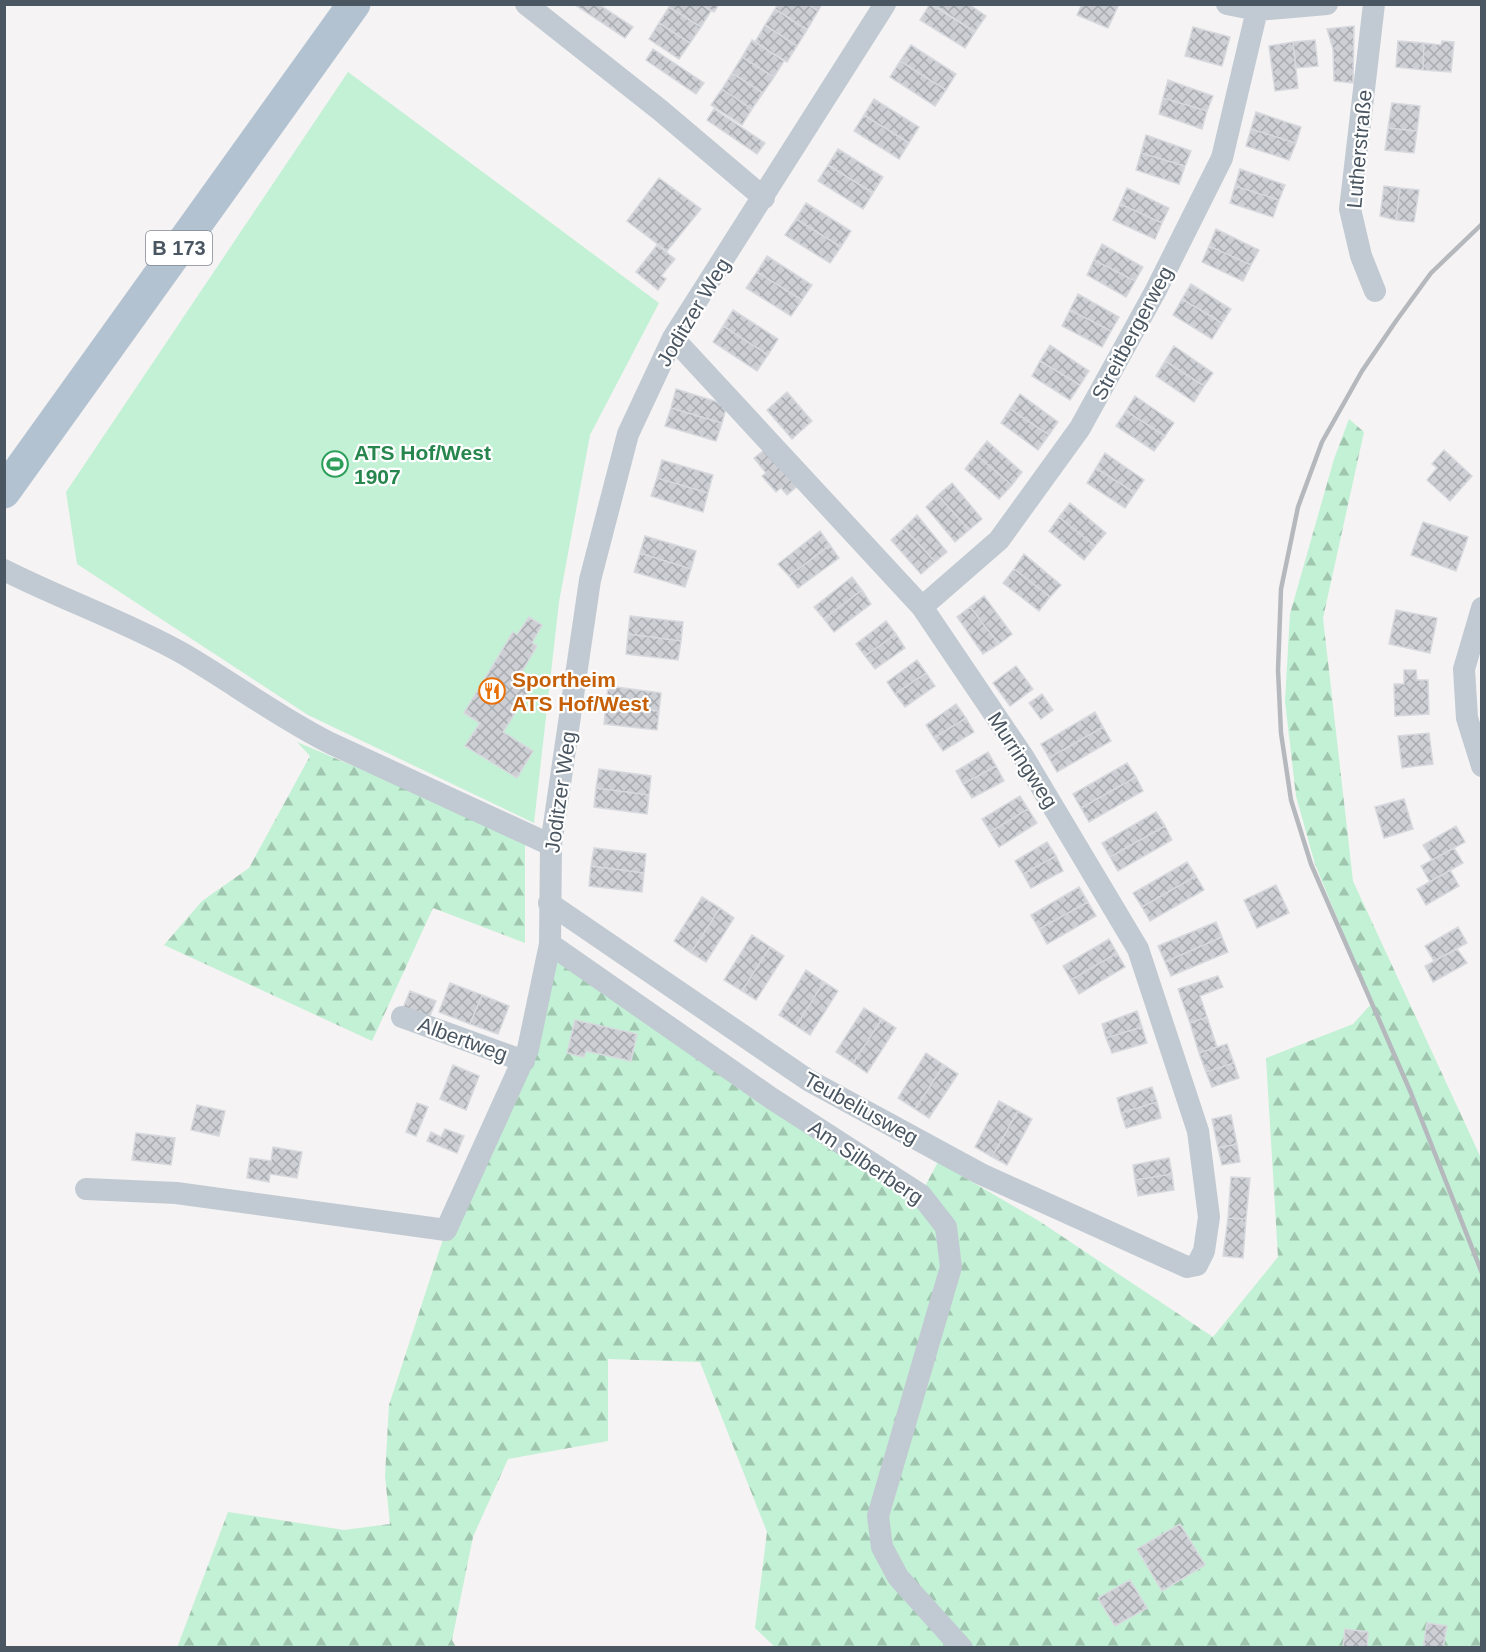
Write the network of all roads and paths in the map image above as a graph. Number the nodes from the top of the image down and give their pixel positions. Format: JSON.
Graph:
{"nodes":[{"id":1,"x":354,"y":4,"type":"edge"},
{"id":2,"x":526,"y":4,"type":"edge"},
{"id":3,"x":885,"y":4,"type":"edge"},
{"id":4,"x":1227,"y":4,"type":"edge"},
{"id":5,"x":1327,"y":4,"type":"edge"},
{"id":6,"x":1374,"y":4,"type":"edge"},
{"id":7,"x":1257,"y":10,"type":"junction"},
{"id":8,"x":764,"y":198,"type":"junction"},
{"id":9,"x":1374,"y":291,"type":"dead end"},
{"id":10,"x":673,"y":338,"type":"junction"},
{"id":11,"x":4,"y":492,"type":"edge"},
{"id":12,"x":4,"y":570,"type":"edge"},
{"id":13,"x":922,"y":608,"type":"junction"},
{"id":14,"x":1482,"y":608,"type":"edge"},
{"id":15,"x":1482,"y":766,"type":"edge"},
{"id":16,"x":551,"y":845,"type":"junction"},
{"id":17,"x":549,"y":903,"type":"junction"},
{"id":18,"x":550,"y":944,"type":"junction"},
{"id":19,"x":402,"y":1017,"type":"dead end"},
{"id":20,"x":524,"y":1061,"type":"junction"},
{"id":21,"x":86,"y":1189,"type":"dead end"},
{"id":22,"x":1197,"y":1265,"type":"joint"},
{"id":23,"x":962,"y":1647,"type":"edge"}],
"edges":[{"from":1,"to":11,"type":"main road","number":"B 173"},
{"from":2,"to":8,"type":"street"},
{"from":3,"to":8,"type":"street","name":"Joditzer Weg"},
{"from":4,"to":7,"type":"street"},
{"from":5,"to":7,"type":"street"},
{"from":6,"to":9,"type":"street","name":"Lutherstraße"},
{"from":7,"to":13,"type":"street","name":"Streitbergerweg"},
{"from":8,"to":10,"type":"street","name":"Joditzer Weg"},
{"from":10,"to":13,"type":"street","name":"Murringweg"},
{"from":10,"to":16,"type":"street","name":"Joditzer Weg"},
{"from":12,"to":16,"type":"street"},
{"from":13,"to":22,"type":"street","name":"Murringweg"},
{"from":14,"to":15,"type":"street"},
{"from":16,"to":17,"type":"street","name":"Joditzer Weg"},
{"from":17,"to":18,"type":"street","name":"Joditzer Weg"},
{"from":17,"to":22,"type":"street","name":"Teubeliusweg"},
{"from":18,"to":20,"type":"street","name":"Joditzer Weg"},
{"from":18,"to":23,"type":"street","name":"Am Silberberg"},
{"from":19,"to":20,"type":"street","name":"Albertweg"},
{"from":20,"to":21,"type":"street","name":"Joditzer Weg"}]}
